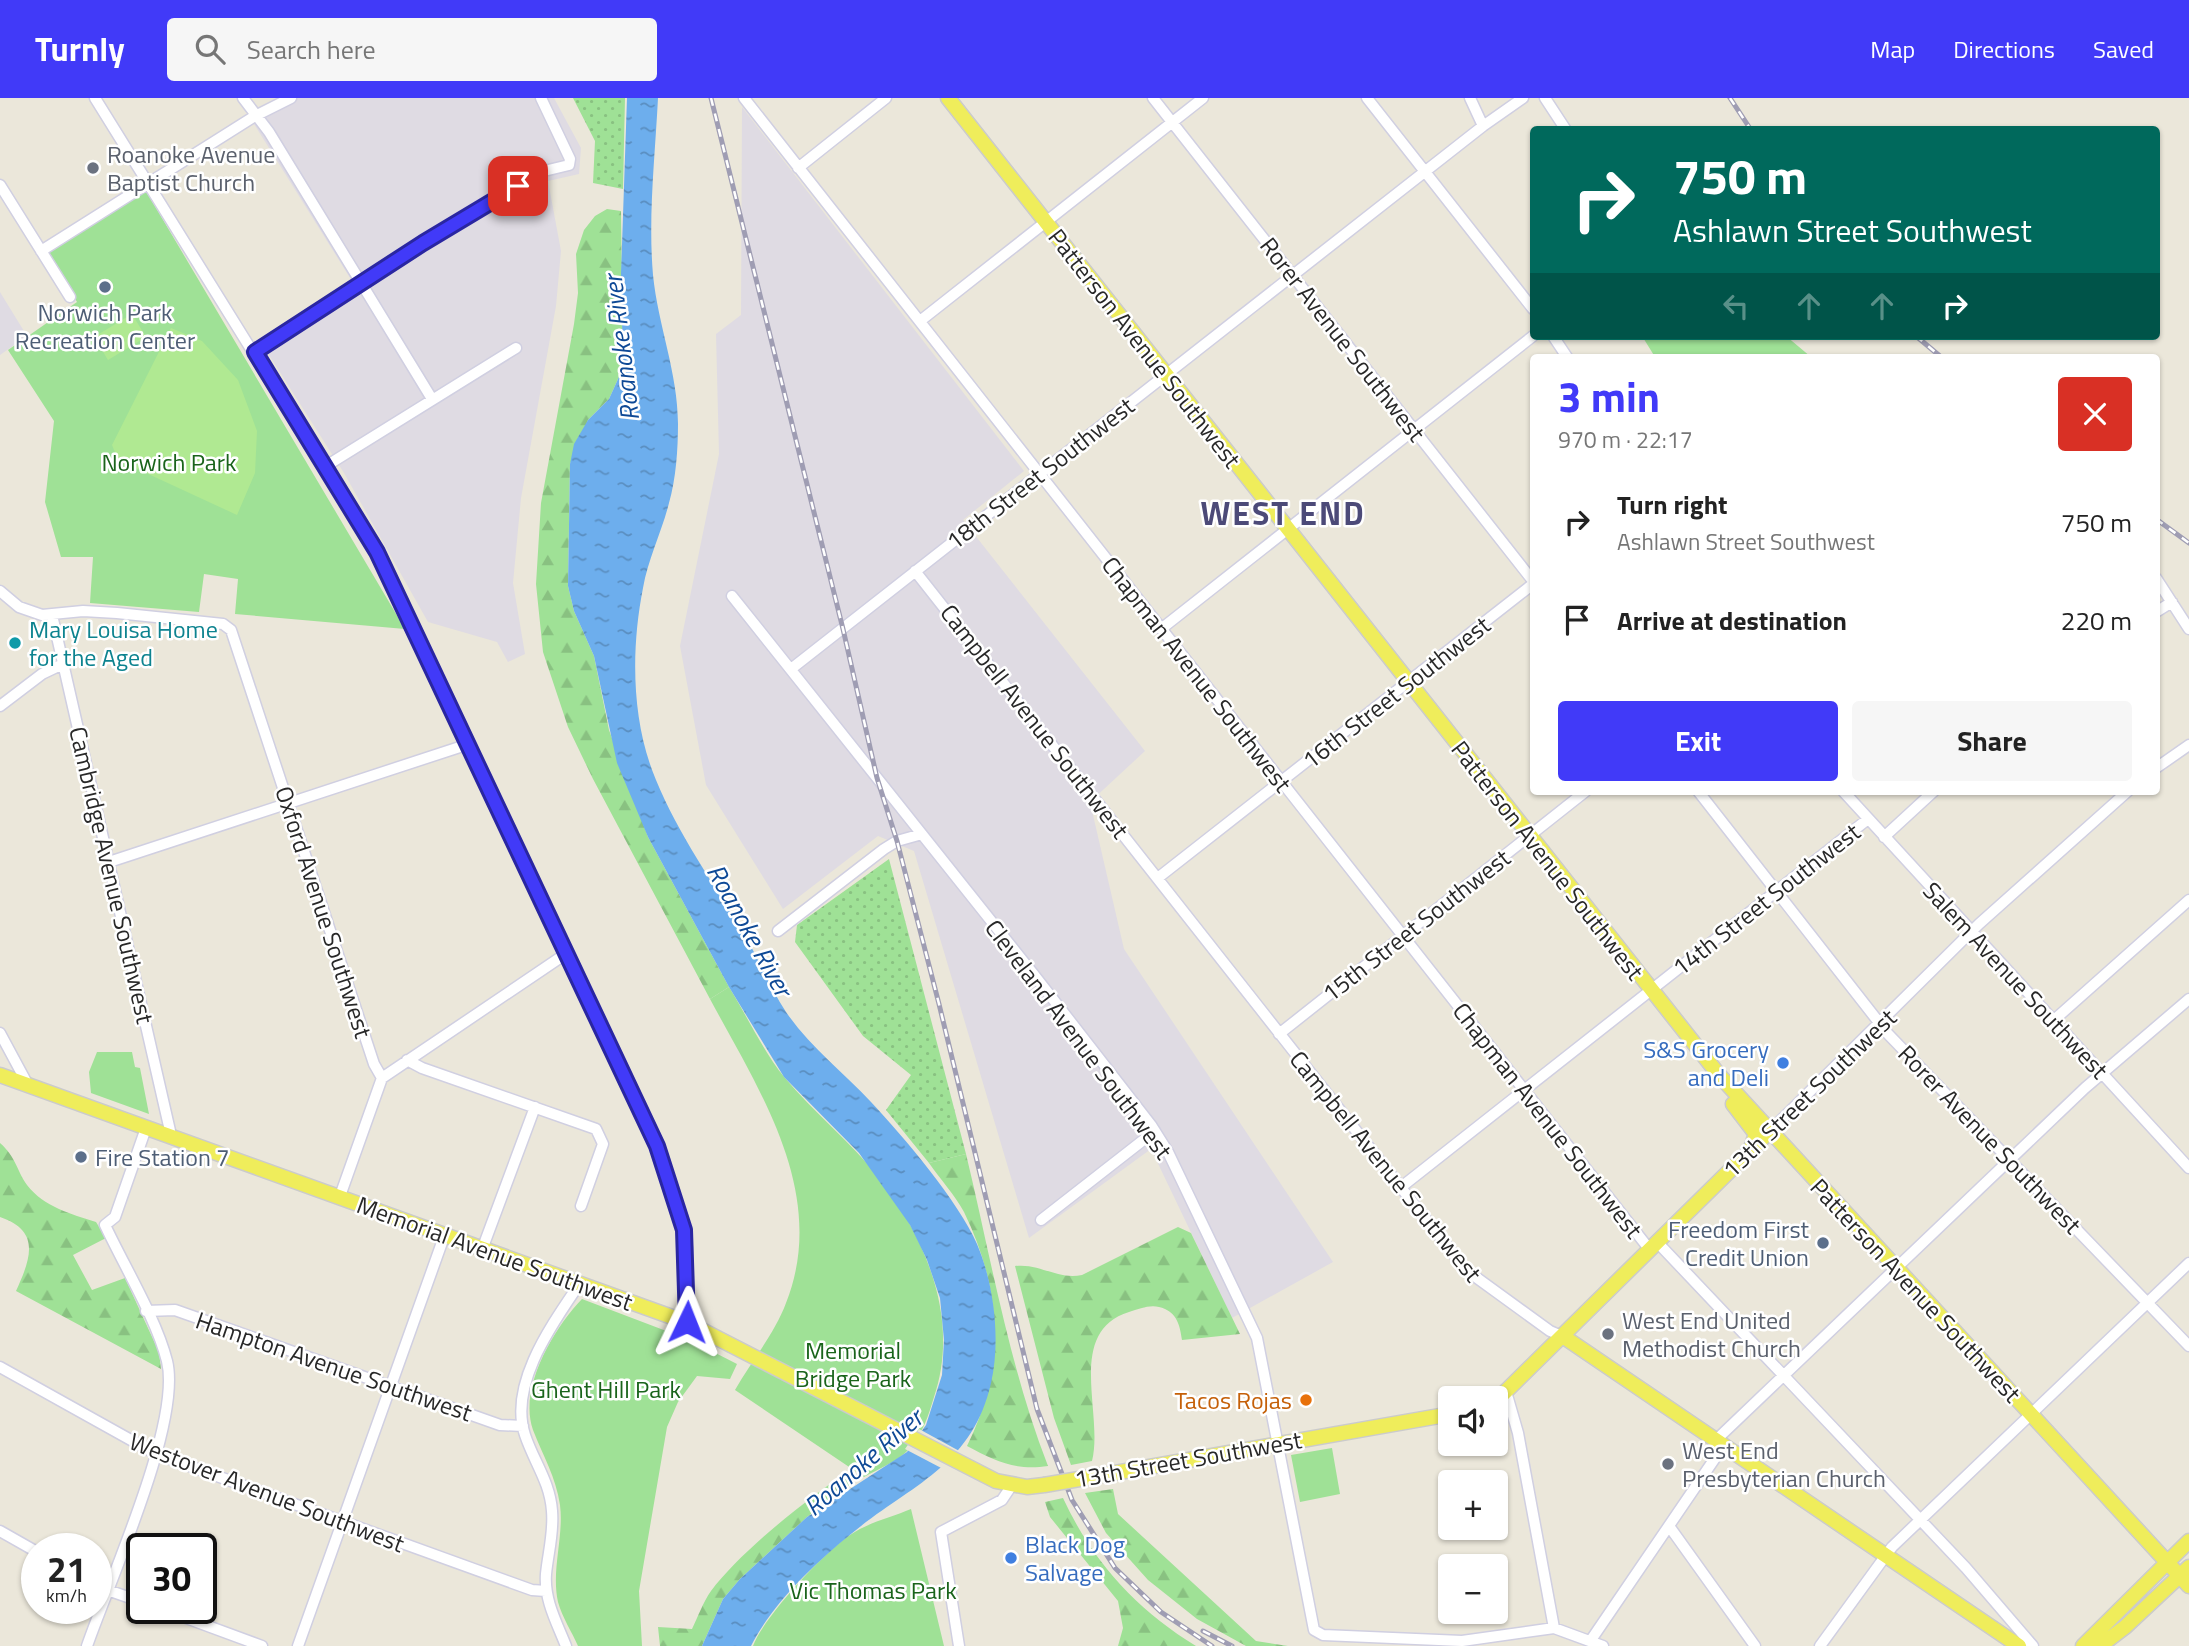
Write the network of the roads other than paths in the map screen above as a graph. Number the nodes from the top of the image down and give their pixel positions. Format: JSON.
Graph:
{"nodes":[{"id":1,"x":95,"y":98,"type":"edge"},
{"id":2,"x":243,"y":98,"type":"edge"},
{"id":3,"x":291,"y":98,"type":"edge"},
{"id":4,"x":541,"y":98,"type":"edge"},
{"id":5,"x":744,"y":98,"type":"edge"},
{"id":6,"x":886,"y":98,"type":"edge"},
{"id":7,"x":948,"y":98,"type":"edge"},
{"id":8,"x":1153,"y":98,"type":"edge"},
{"id":9,"x":1203,"y":98,"type":"edge"},
{"id":10,"x":1367,"y":98,"type":"edge"},
{"id":11,"x":1470,"y":98,"type":"edge"},
{"id":12,"x":1523,"y":98,"type":"edge"},
{"id":13,"x":1545,"y":98,"type":"edge"},
{"id":14,"x":256,"y":116,"type":"junction"},
{"id":15,"x":1172,"y":122,"type":"junction"},
{"id":16,"x":1483,"y":126,"type":"junction"},
{"id":17,"x":1563,"y":126,"type":"edge"},
{"id":18,"x":798,"y":168,"type":"junction"},
{"id":19,"x":1425,"y":172,"type":"junction"},
{"id":20,"x":149,"y":183,"type":"junction"},
{"id":21,"x":0,"y":185,"type":"edge"},
{"id":22,"x":1045,"y":221,"type":"junction"},
{"id":23,"x":41,"y":251,"type":"junction"},
{"id":24,"x":1292,"y":275,"type":"junction"},
{"id":25,"x":362,"y":283,"type":"junction"},
{"id":26,"x":70,"y":297,"type":"dead end"},
{"id":27,"x":1530,"y":305,"type":"edge"},
{"id":28,"x":920,"y":321,"type":"junction"},
{"id":29,"x":1530,"y":338,"type":"edge"},
{"id":30,"x":516,"y":348,"type":"dead end"},
{"id":31,"x":255,"y":352,"type":"junction"},
{"id":32,"x":1166,"y":374,"type":"junction"},
{"id":33,"x":432,"y":399,"type":"junction"},
{"id":34,"x":1414,"y":429,"type":"junction"},
{"id":35,"x":326,"y":466,"type":"junction"},
{"id":36,"x":1039,"y":474,"type":"junction"},
{"id":37,"x":1287,"y":528,"type":"junction"},
{"id":38,"x":915,"y":571,"type":"junction"},
{"id":39,"x":1530,"y":578,"type":"edge"},
{"id":40,"x":1530,"y":584,"type":"edge"},
{"id":41,"x":2160,"y":584,"type":"edge"},
{"id":42,"x":0,"y":591,"type":"edge"},
{"id":43,"x":732,"y":596,"type":"dead end"},
{"id":44,"x":2172,"y":602,"type":"junction"},
{"id":45,"x":2160,"y":610,"type":"edge"},
{"id":46,"x":52,"y":615,"type":"junction"},
{"id":47,"x":1161,"y":629,"type":"junction"},
{"id":48,"x":2189,"y":629,"type":"edge"},
{"id":49,"x":63,"y":664,"type":"junction"},
{"id":50,"x":791,"y":669,"type":"junction"},
{"id":51,"x":1408,"y":682,"type":"junction"},
{"id":52,"x":0,"y":706,"type":"edge"},
{"id":53,"x":469,"y":744,"type":"junction"},
{"id":54,"x":2189,"y":745,"type":"edge"},
{"id":55,"x":2160,"y":765,"type":"edge"},
{"id":56,"x":1281,"y":782,"type":"junction"},
{"id":57,"x":1581,"y":795,"type":"edge"},
{"id":58,"x":1701,"y":795,"type":"edge"},
{"id":59,"x":1847,"y":795,"type":"edge"},
{"id":60,"x":1930,"y":795,"type":"edge"},
{"id":61,"x":2124,"y":795,"type":"edge"},
{"id":62,"x":288,"y":803,"type":"junction"},
{"id":63,"x":1868,"y":819,"type":"junction"},
{"id":64,"x":922,"y":834,"type":"junction"},
{"id":65,"x":1529,"y":836,"type":"junction"},
{"id":66,"x":1884,"y":836,"type":"junction"},
{"id":67,"x":109,"y":862,"type":"junction"},
{"id":68,"x":1159,"y":877,"type":"junction"},
{"id":69,"x":1777,"y":891,"type":"junction"},
{"id":70,"x":2189,"y":900,"type":"edge"},
{"id":71,"x":778,"y":931,"type":"dead end"},
{"id":72,"x":1972,"y":932,"type":"junction"},
{"id":73,"x":1402,"y":936,"type":"junction"},
{"id":74,"x":567,"y":953,"type":"junction"},
{"id":75,"x":1650,"y":990,"type":"junction"},
{"id":76,"x":2189,"y":999,"type":"edge"},
{"id":77,"x":2054,"y":1020,"type":"junction"},
{"id":78,"x":1880,"y":1024,"type":"junction"},
{"id":79,"x":0,"y":1033,"type":"edge"},
{"id":80,"x":1279,"y":1034,"type":"junction"},
{"id":81,"x":407,"y":1059,"type":"junction"},
{"id":82,"x":2104,"y":1074,"type":"junction"},
{"id":83,"x":0,"y":1075,"type":"edge"},
{"id":84,"x":1718,"y":1075,"type":"junction"},
{"id":85,"x":382,"y":1078,"type":"junction"},
{"id":86,"x":28,"y":1085,"type":"junction"},
{"id":87,"x":1523,"y":1090,"type":"junction"},
{"id":88,"x":535,"y":1107,"type":"junction"},
{"id":89,"x":146,"y":1128,"type":"junction"},
{"id":90,"x":1155,"y":1131,"type":"junction"},
{"id":91,"x":1770,"y":1131,"type":"junction"},
{"id":92,"x":171,"y":1135,"type":"junction"},
{"id":93,"x":1746,"y":1155,"type":"junction"},
{"id":94,"x":2009,"y":1160,"type":"junction"},
{"id":95,"x":2189,"y":1168,"type":"edge"},
{"id":96,"x":1400,"y":1188,"type":"junction"},
{"id":97,"x":340,"y":1196,"type":"junction"},
{"id":98,"x":581,"y":1206,"type":"dead end"},
{"id":99,"x":1041,"y":1220,"type":"dead end"},
{"id":100,"x":445,"y":1234,"type":"junction"},
{"id":101,"x":1654,"y":1246,"type":"junction"},
{"id":102,"x":483,"y":1248,"type":"junction"},
{"id":103,"x":2189,"y":1264,"type":"edge"},
{"id":104,"x":1897,"y":1269,"type":"junction"},
{"id":105,"x":580,"y":1283,"type":"junction"},
{"id":106,"x":2148,"y":1302,"type":"junction"},
{"id":107,"x":146,"y":1311,"type":"junction"},
{"id":108,"x":687,"y":1322,"type":"junction"},
{"id":109,"x":1564,"y":1337,"type":"junction"},
{"id":110,"x":2189,"y":1346,"type":"edge"},
{"id":111,"x":0,"y":1367,"type":"edge"},
{"id":112,"x":1784,"y":1376,"type":"junction"},
{"id":113,"x":390,"y":1386,"type":"junction"},
{"id":114,"x":1508,"y":1391,"type":"edge"},
{"id":115,"x":1508,"y":1412,"type":"edge"},
{"id":116,"x":2030,"y":1414,"type":"junction"},
{"id":117,"x":1438,"y":1416,"type":"edge"},
{"id":118,"x":523,"y":1426,"type":"junction"},
{"id":119,"x":1278,"y":1442,"type":"junction"},
{"id":120,"x":1720,"y":1443,"type":"junction"},
{"id":121,"x":156,"y":1454,"type":"junction"},
{"id":122,"x":1012,"y":1485,"type":"junction"},
{"id":123,"x":1920,"y":1519,"type":"junction"},
{"id":124,"x":341,"y":1522,"type":"junction"},
{"id":125,"x":1669,"y":1526,"type":"junction"},
{"id":126,"x":0,"y":1531,"type":"edge"},
{"id":127,"x":2189,"y":1541,"type":"edge"},
{"id":128,"x":21,"y":1543,"type":"edge"},
{"id":129,"x":1885,"y":1555,"type":"junction"},
{"id":130,"x":112,"y":1561,"type":"edge"},
{"id":131,"x":2167,"y":1562,"type":"junction"},
{"id":132,"x":2186,"y":1577,"type":"edge"},
{"id":133,"x":546,"y":1591,"type":"junction"},
{"id":134,"x":92,"y":1624,"type":"edge"},
{"id":135,"x":202,"y":1624,"type":"edge"},
{"id":136,"x":1554,"y":1628,"type":"junction"},
{"id":137,"x":1591,"y":1640,"type":"junction"},
{"id":138,"x":87,"y":1646,"type":"edge"},
{"id":139,"x":262,"y":1646,"type":"edge"},
{"id":140,"x":298,"y":1646,"type":"edge"},
{"id":141,"x":566,"y":1646,"type":"edge"},
{"id":142,"x":959,"y":1646,"type":"edge"},
{"id":143,"x":1603,"y":1646,"type":"edge"},
{"id":144,"x":1755,"y":1646,"type":"edge"},
{"id":145,"x":1820,"y":1646,"type":"edge"},
{"id":146,"x":2019,"y":1646,"type":"edge"},
{"id":147,"x":2032,"y":1646,"type":"edge"},
{"id":148,"x":2083,"y":1646,"type":"edge"},
{"id":149,"x":2099,"y":1646,"type":"edge"}],
"edges":[{"from":1,"to":20,"type":"street"},
{"from":2,"to":14,"type":"street"},
{"from":3,"to":14,"type":"street"},
{"from":4,"to":25,"type":"street"},
{"from":5,"to":18,"type":"street","name":"Chapman Avenue Southwest"},
{"from":6,"to":18,"type":"street"},
{"from":7,"to":22,"type":"main road","name":"Patterson Avenue Southwest"},
{"from":8,"to":15,"type":"street","name":"Rorer Avenue Southwest"},
{"from":9,"to":15,"type":"street"},
{"from":10,"to":19,"type":"street"},
{"from":11,"to":16,"type":"street"},
{"from":12,"to":16,"type":"street","name":"18th Street Southwest"},
{"from":13,"to":17,"type":"street"},
{"from":14,"to":20,"type":"street"},
{"from":14,"to":25,"type":"street"},
{"from":15,"to":22,"type":"street"},
{"from":15,"to":24,"type":"street","name":"Rorer Avenue Southwest"},
{"from":16,"to":19,"type":"street","name":"18th Street Southwest"},
{"from":18,"to":28,"type":"street","name":"Chapman Avenue Southwest"},
{"from":19,"to":24,"type":"street","name":"18th Street Southwest"},
{"from":19,"to":27,"type":"street"},
{"from":20,"to":23,"type":"street"},
{"from":20,"to":31,"type":"street"},
{"from":21,"to":23,"type":"street"},
{"from":22,"to":28,"type":"street"},
{"from":22,"to":32,"type":"main road","name":"Patterson Avenue Southwest"},
{"from":23,"to":26,"type":"street"},
{"from":24,"to":32,"type":"street","name":"18th Street Southwest"},
{"from":24,"to":34,"type":"street","name":"Rorer Avenue Southwest"},
{"from":25,"to":31,"type":"street"},
{"from":25,"to":33,"type":"street"},
{"from":28,"to":36,"type":"street","name":"Chapman Avenue Southwest"},
{"from":29,"to":34,"type":"street"},
{"from":30,"to":33,"type":"street"},
{"from":31,"to":35,"type":"street"},
{"from":32,"to":36,"type":"street","name":"18th Street Southwest"},
{"from":32,"to":37,"type":"main road","name":"Patterson Avenue Southwest"},
{"from":33,"to":35,"type":"street"},
{"from":34,"to":37,"type":"street"},
{"from":34,"to":39,"type":"street","name":"Rorer Avenue Southwest"},
{"from":35,"to":53,"type":"street"},
{"from":36,"to":38,"type":"street","name":"18th Street Southwest"},
{"from":36,"to":47,"type":"street","name":"Chapman Avenue Southwest"},
{"from":37,"to":47,"type":"street"},
{"from":37,"to":51,"type":"main road","name":"Patterson Avenue Southwest"},
{"from":38,"to":50,"type":"street","name":"18th Street Southwest"},
{"from":38,"to":68,"type":"street","name":"Campbell Avenue Southwest"},
{"from":40,"to":51,"type":"street","name":"16th Street Southwest"},
{"from":41,"to":44,"type":"street"},
{"from":42,"to":46,"type":"street"},
{"from":43,"to":50,"type":"street","name":"Cleveland Avenue Southwest"},
{"from":44,"to":45,"type":"street"},
{"from":44,"to":48,"type":"street"},
{"from":46,"to":49,"type":"street","name":"Cambridge Avenue Southwest"},
{"from":46,"to":62,"type":"street","name":"Oxford Avenue Southwest"},
{"from":47,"to":56,"type":"street","name":"Chapman Avenue Southwest"},
{"from":49,"to":52,"type":"street"},
{"from":49,"to":67,"type":"street","name":"Cambridge Avenue Southwest"},
{"from":50,"to":64,"type":"street","name":"Cleveland Avenue Southwest"},
{"from":51,"to":56,"type":"street","name":"16th Street Southwest"},
{"from":51,"to":65,"type":"main road","name":"Patterson Avenue Southwest"},
{"from":53,"to":62,"type":"street"},
{"from":53,"to":74,"type":"street"},
{"from":54,"to":55,"type":"street"},
{"from":56,"to":68,"type":"street","name":"16th Street Southwest"},
{"from":56,"to":73,"type":"street","name":"Chapman Avenue Southwest"},
{"from":57,"to":65,"type":"street","name":"15th Street Southwest"},
{"from":58,"to":69,"type":"street","name":"Rorer Avenue Southwest"},
{"from":59,"to":63,"type":"street","name":"Salem Avenue Southwest"},
{"from":60,"to":66,"type":"street","name":"14th Street Southwest"},
{"from":61,"to":72,"type":"street","name":"13th Street Southwest"},
{"from":62,"to":67,"type":"street"},
{"from":62,"to":85,"type":"street","name":"Oxford Avenue Southwest"},
{"from":63,"to":66,"type":"street","name":"Salem Avenue Southwest"},
{"from":63,"to":69,"type":"street","name":"14th Street Southwest"},
{"from":64,"to":71,"type":"street"},
{"from":64,"to":90,"type":"street","name":"Cleveland Avenue Southwest"},
{"from":65,"to":73,"type":"street","name":"15th Street Southwest"},
{"from":65,"to":75,"type":"main road","name":"Patterson Avenue Southwest"},
{"from":66,"to":72,"type":"street","name":"Salem Avenue Southwest"},
{"from":67,"to":92,"type":"street","name":"Cambridge Avenue Southwest"},
{"from":68,"to":80,"type":"street","name":"Campbell Avenue Southwest"},
{"from":69,"to":75,"type":"street","name":"14th Street Southwest"},
{"from":69,"to":78,"type":"street","name":"Rorer Avenue Southwest"},
{"from":70,"to":77,"type":"street"},
{"from":72,"to":77,"type":"street","name":"Salem Avenue Southwest"},
{"from":72,"to":78,"type":"street","name":"13th Street Southwest"},
{"from":73,"to":80,"type":"street","name":"15th Street Southwest"},
{"from":73,"to":87,"type":"street","name":"Chapman Avenue Southwest"},
{"from":74,"to":81,"type":"street"},
{"from":74,"to":108,"type":"street"},
{"from":75,"to":84,"type":"main road","name":"Patterson Avenue Southwest"},
{"from":75,"to":87,"type":"street","name":"14th Street Southwest"},
{"from":76,"to":82,"type":"street"},
{"from":77,"to":82,"type":"street","name":"Salem Avenue Southwest"},
{"from":78,"to":91,"type":"street","name":"13th Street Southwest"},
{"from":78,"to":94,"type":"street","name":"Rorer Avenue Southwest"},
{"from":79,"to":86,"type":"street"},
{"from":80,"to":96,"type":"street","name":"Campbell Avenue Southwest"},
{"from":81,"to":85,"type":"street"},
{"from":81,"to":88,"type":"street"},
{"from":82,"to":94,"type":"street"},
{"from":82,"to":95,"type":"street","name":"Salem Avenue Southwest"},
{"from":83,"to":86,"type":"main road","name":"Memorial Avenue Southwest"},
{"from":84,"to":91,"type":"main road","name":"Patterson Avenue Southwest"},
{"from":84,"to":93,"type":"main road"},
{"from":85,"to":97,"type":"street"},
{"from":86,"to":89,"type":"main road","name":"Memorial Avenue Southwest"},
{"from":87,"to":96,"type":"street","name":"14th Street Southwest"},
{"from":87,"to":101,"type":"street","name":"Chapman Avenue Southwest"},
{"from":88,"to":98,"type":"street"},
{"from":88,"to":102,"type":"street"},
{"from":89,"to":92,"type":"main road","name":"Memorial Avenue Southwest"},
{"from":89,"to":107,"type":"street"},
{"from":90,"to":99,"type":"street"},
{"from":90,"to":119,"type":"street","name":"Cleveland Avenue Southwest"},
{"from":91,"to":93,"type":"main road","name":"13th Street Southwest"},
{"from":91,"to":104,"type":"main road","name":"Patterson Avenue Southwest"},
{"from":92,"to":97,"type":"main road","name":"Memorial Avenue Southwest"},
{"from":93,"to":101,"type":"main road","name":"13th Street Southwest"},
{"from":94,"to":104,"type":"street"},
{"from":94,"to":106,"type":"street","name":"Rorer Avenue Southwest"},
{"from":96,"to":109,"type":"street","name":"Campbell Avenue Southwest"},
{"from":97,"to":100,"type":"main road","name":"Memorial Avenue Southwest"},
{"from":100,"to":102,"type":"main road","name":"Memorial Avenue Southwest"},
{"from":100,"to":113,"type":"street"},
{"from":101,"to":109,"type":"main road","name":"13th Street Southwest"},
{"from":101,"to":112,"type":"street","name":"Chapman Avenue Southwest"},
{"from":102,"to":105,"type":"main road","name":"Memorial Avenue Southwest"},
{"from":103,"to":106,"type":"street"},
{"from":104,"to":112,"type":"street"},
{"from":104,"to":116,"type":"main road","name":"Patterson Avenue Southwest"},
{"from":105,"to":108,"type":"main road","name":"Memorial Avenue Southwest"},
{"from":105,"to":118,"type":"street"},
{"from":106,"to":110,"type":"street","name":"Rorer Avenue Southwest"},
{"from":106,"to":116,"type":"street"},
{"from":107,"to":113,"type":"street","name":"Hampton Avenue Southwest"},
{"from":107,"to":121,"type":"street"},
{"from":108,"to":122,"type":"main road","name":"Memorial Avenue Southwest"},
{"from":109,"to":114,"type":"main road","name":"13th Street Southwest"},
{"from":109,"to":120,"type":"main road","name":"Campbell Avenue Southwest"},
{"from":111,"to":121,"type":"street","name":"Westover Avenue Southwest"},
{"from":112,"to":120,"type":"street"},
{"from":112,"to":123,"type":"street","name":"Chapman Avenue Southwest"},
{"from":113,"to":118,"type":"street","name":"Hampton Avenue Southwest"},
{"from":113,"to":124,"type":"street"},
{"from":115,"to":136,"type":"street"},
{"from":116,"to":123,"type":"street"},
{"from":116,"to":131,"type":"main road","name":"Patterson Avenue Southwest"},
{"from":117,"to":119,"type":"main road","name":"13th Street Southwest"},
{"from":118,"to":133,"type":"street"},
{"from":119,"to":122,"type":"main road","name":"13th Street Southwest","bridge":true},
{"from":119,"to":136,"type":"street","name":"Cleveland Avenue Southwest"},
{"from":120,"to":125,"type":"street"},
{"from":120,"to":129,"type":"main road","name":"Campbell Avenue Southwest"},
{"from":121,"to":124,"type":"street","name":"Westover Avenue Southwest"},
{"from":121,"to":130,"type":"street"},
{"from":122,"to":142,"type":"street"},
{"from":123,"to":129,"type":"street"},
{"from":123,"to":147,"type":"street","name":"Chapman Avenue Southwest"},
{"from":124,"to":133,"type":"street","name":"Westover Avenue Southwest"},
{"from":124,"to":140,"type":"street"},
{"from":125,"to":137,"type":"street"},
{"from":125,"to":144,"type":"street"},
{"from":126,"to":128,"type":"street"},
{"from":127,"to":131,"type":"main road"},
{"from":129,"to":145,"type":"street"},
{"from":129,"to":146,"type":"main road","name":"Campbell Avenue Southwest"},
{"from":131,"to":132,"type":"main road","name":"Patterson Avenue Southwest"},
{"from":131,"to":148,"type":"main road"},
{"from":132,"to":149,"type":"main road"},
{"from":133,"to":141,"type":"street"},
{"from":134,"to":138,"type":"street"},
{"from":135,"to":139,"type":"street"},
{"from":136,"to":137,"type":"street"},
{"from":137,"to":143,"type":"street"}]}
